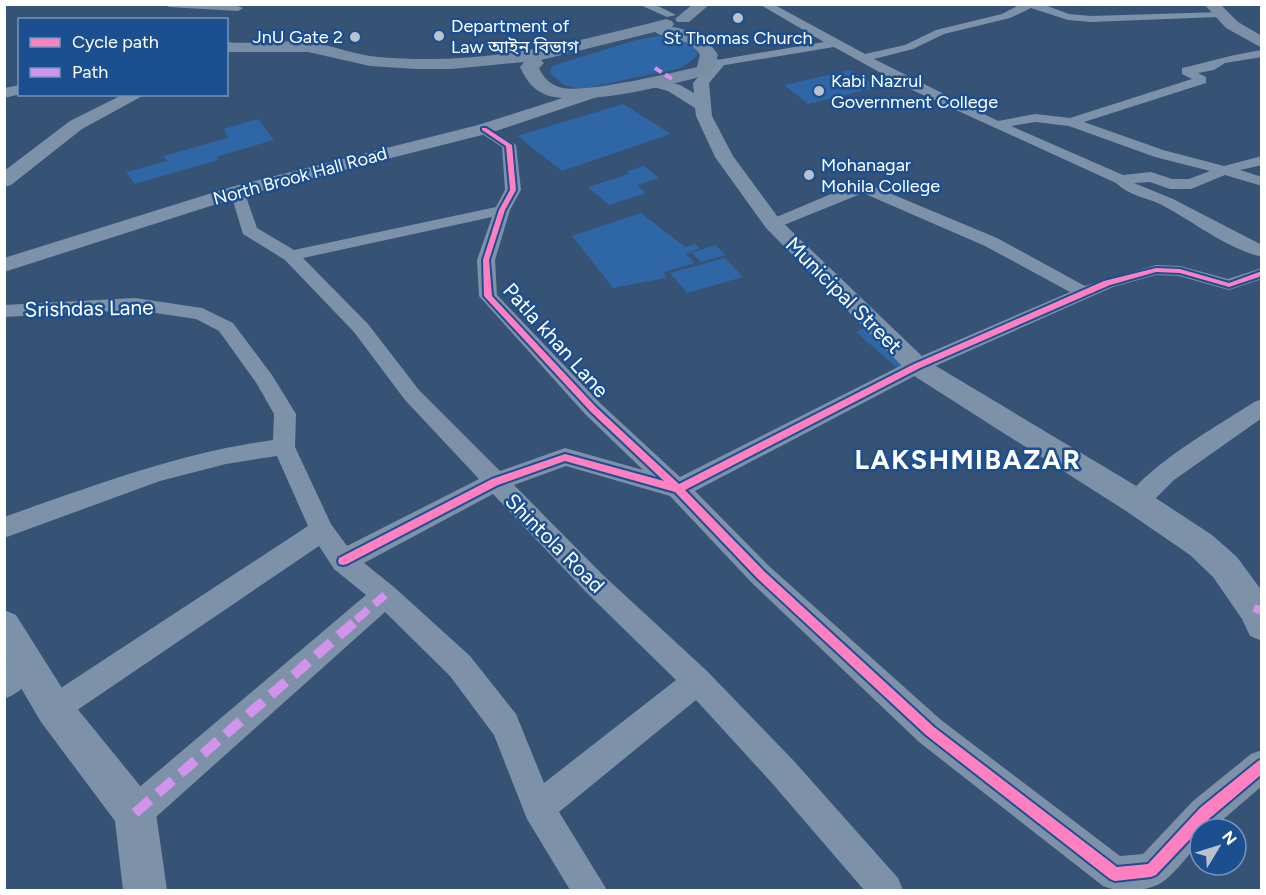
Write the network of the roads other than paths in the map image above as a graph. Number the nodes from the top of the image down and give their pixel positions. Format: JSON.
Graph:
{"nodes":[{"id":1,"x":169,"y":4,"type":"edge"},
{"id":2,"x":643,"y":4,"type":"edge"},
{"id":3,"x":703,"y":4,"type":"edge"},
{"id":4,"x":764,"y":4,"type":"edge"},
{"id":5,"x":1030,"y":4,"type":"edge"},
{"id":6,"x":1215,"y":7,"type":"edge"},
{"id":7,"x":238,"y":10,"type":"edge"},
{"id":8,"x":674,"y":19,"type":"edge"},
{"id":9,"x":1262,"y":35,"type":"edge"},
{"id":10,"x":837,"y":43,"type":"junction"},
{"id":11,"x":1262,"y":43,"type":"edge"},
{"id":12,"x":228,"y":47,"type":"edge"},
{"id":13,"x":1262,"y":53,"type":"edge"},
{"id":14,"x":228,"y":56,"type":"edge"},
{"id":15,"x":864,"y":58,"type":"junction"},
{"id":16,"x":720,"y":62,"type":"junction"},
{"id":17,"x":531,"y":63,"type":"junction"},
{"id":18,"x":651,"y":82,"type":"junction"},
{"id":19,"x":597,"y":92,"type":"junction"},
{"id":20,"x":134,"y":96,"type":"edge"},
{"id":21,"x":701,"y":105,"type":"junction"},
{"id":22,"x":1071,"y":122,"type":"junction"},
{"id":23,"x":504,"y":123,"type":"junction"},
{"id":24,"x":996,"y":125,"type":"junction"},
{"id":25,"x":484,"y":129,"type":"junction"},
{"id":26,"x":509,"y":145,"type":"junction"},
{"id":27,"x":1262,"y":160,"type":"edge"},
{"id":28,"x":1225,"y":170,"type":"junction"},
{"id":29,"x":1121,"y":180,"type":"junction"},
{"id":30,"x":4,"y":181,"type":"edge"},
{"id":31,"x":1262,"y":182,"type":"edge"},
{"id":32,"x":238,"y":191,"type":"junction"},
{"id":33,"x":502,"y":210,"type":"junction"},
{"id":34,"x":772,"y":224,"type":"junction"},
{"id":35,"x":1262,"y":252,"type":"edge"},
{"id":36,"x":291,"y":256,"type":"junction"},
{"id":37,"x":4,"y":265,"type":"edge"},
{"id":38,"x":1262,"y":273,"type":"edge"},
{"id":39,"x":1085,"y":293,"type":"junction"},
{"id":40,"x":4,"y":311,"type":"edge"},
{"id":41,"x":917,"y":366,"type":"junction"},
{"id":42,"x":1262,"y":407,"type":"edge"},
{"id":43,"x":284,"y":447,"type":"junction"},
{"id":44,"x":495,"y":482,"type":"junction"},
{"id":45,"x":678,"y":489,"type":"junction"},
{"id":46,"x":1137,"y":502,"type":"junction"},
{"id":47,"x":4,"y":528,"type":"edge"},
{"id":48,"x":322,"y":530,"type":"junction"},
{"id":49,"x":343,"y":561,"type":"junction"},
{"id":50,"x":385,"y":595,"type":"junction"},
{"id":51,"x":1259,"y":615,"type":"edge"},
{"id":52,"x":4,"y":626,"type":"edge"},
{"id":53,"x":15,"y":675,"type":"edge"},
{"id":54,"x":697,"y":681,"type":"junction"},
{"id":55,"x":54,"y":709,"type":"junction"},
{"id":56,"x":1262,"y":765,"type":"edge"},
{"id":57,"x":538,"y":808,"type":"junction"},
{"id":58,"x":135,"y":813,"type":"junction"},
{"id":59,"x":145,"y":891,"type":"edge"},
{"id":60,"x":590,"y":891,"type":"edge"},
{"id":61,"x":886,"y":891,"type":"edge"}],
"edges":[{"from":1,"to":7,"type":"street"},
{"from":2,"to":8,"type":"street"},
{"from":3,"to":8,"type":"main road"},
{"from":4,"to":10,"type":"street"},
{"from":5,"to":6,"type":"street"},
{"from":5,"to":15,"type":"street"},
{"from":6,"to":9,"type":"main road"},
{"from":6,"to":11,"type":"main road"},
{"from":8,"to":16,"type":"main road"},
{"from":8,"to":16,"type":"main road"},
{"from":8,"to":17,"type":"main road"},
{"from":10,"to":15,"type":"street"},
{"from":10,"to":16,"type":"street"},
{"from":12,"to":17,"type":"main road"},
{"from":13,"to":22,"type":"street"},
{"from":14,"to":17,"type":"main road"},
{"from":15,"to":24,"type":"street"},
{"from":16,"to":18,"type":"main road"},
{"from":16,"to":21,"type":"street"},
{"from":17,"to":19,"type":"main road"},
{"from":18,"to":19,"type":"main road"},
{"from":18,"to":21,"type":"street"},
{"from":19,"to":23,"type":"street","name":"North Brook Hall Road"},
{"from":20,"to":30,"type":"street"},
{"from":21,"to":34,"type":"street","name":"Municipal Street"},
{"from":22,"to":24,"type":"street"},
{"from":22,"to":28,"type":"street"},
{"from":23,"to":25,"type":"street","name":"North Brook Hall Road"},
{"from":23,"to":26,"type":"street","name":"Patla khan Lane"},
{"from":24,"to":29,"type":"street"},
{"from":25,"to":26,"type":"street"},
{"from":25,"to":32,"type":"street","name":"North Brook Hall Road"},
{"from":26,"to":33,"type":"street","name":"Patla khan Lane"},
{"from":27,"to":28,"type":"street"},
{"from":28,"to":29,"type":"street"},
{"from":28,"to":31,"type":"street"},
{"from":29,"to":35,"type":"street"},
{"from":32,"to":36,"type":"street","name":"Shintola Road"},
{"from":32,"to":37,"type":"street","name":"North Brook Hall Road"},
{"from":33,"to":36,"type":"street"},
{"from":33,"to":45,"type":"street","name":"Patla khan Lane"},
{"from":34,"to":39,"type":"street"},
{"from":34,"to":41,"type":"street","name":"Municipal Street"},
{"from":36,"to":44,"type":"street","name":"Shintola Road"},
{"from":38,"to":39,"type":"street"},
{"from":39,"to":41,"type":"street"},
{"from":40,"to":43,"type":"street","name":"Srishdas Lane"},
{"from":41,"to":45,"type":"street"},
{"from":41,"to":46,"type":"street","name":"Municipal Street"},
{"from":42,"to":46,"type":"street"},
{"from":43,"to":47,"type":"street"},
{"from":43,"to":48,"type":"street","name":"Srishdas Lane"},
{"from":44,"to":45,"type":"street"},
{"from":44,"to":49,"type":"street"},
{"from":44,"to":54,"type":"street","name":"Shintola Road"},
{"from":45,"to":56,"type":"street","name":"Patla khan Lane"},
{"from":46,"to":51,"type":"street","name":"Municipal Street"},
{"from":48,"to":49,"type":"street","name":"Srishdas Lane"},
{"from":48,"to":55,"type":"street"},
{"from":49,"to":50,"type":"street","name":"Srishdas Lane"},
{"from":50,"to":57,"type":"street","name":"Srishdas Lane"},
{"from":50,"to":58,"type":"street"},
{"from":52,"to":53,"type":"street"},
{"from":53,"to":55,"type":"street"},
{"from":54,"to":57,"type":"street"},
{"from":54,"to":61,"type":"street","name":"Shintola Road"},
{"from":55,"to":58,"type":"street"},
{"from":57,"to":60,"type":"street","name":"Srishdas Lane"},
{"from":58,"to":59,"type":"street"}]}
